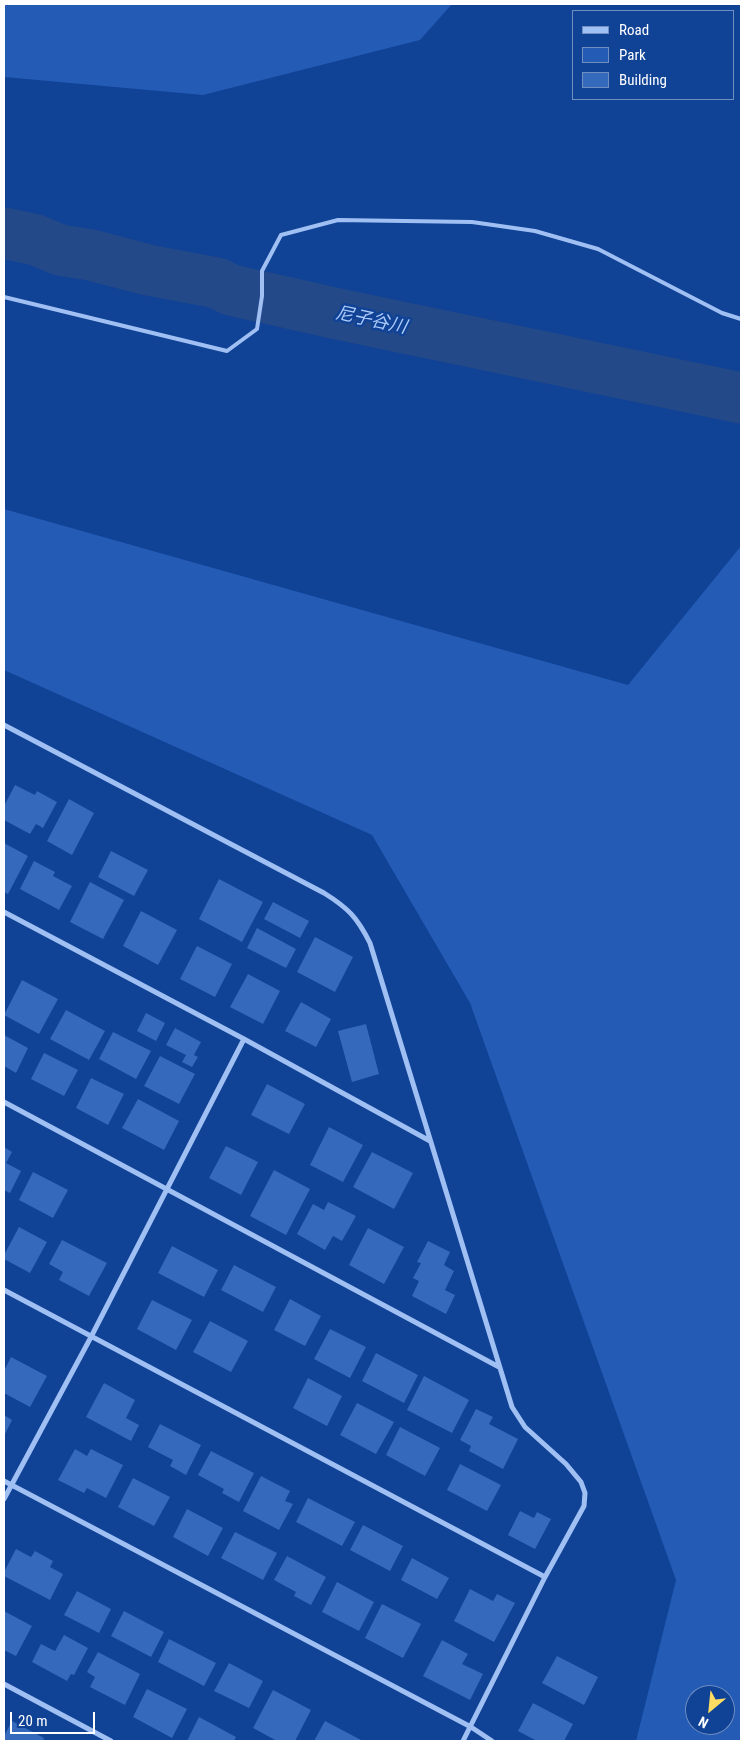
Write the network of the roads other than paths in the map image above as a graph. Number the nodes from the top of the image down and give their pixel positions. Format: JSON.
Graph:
{"nodes":[{"id":1,"x":4,"y":297,"type":"edge"},
{"id":2,"x":741,"y":319,"type":"edge"},
{"id":3,"x":4,"y":725,"type":"edge"},
{"id":4,"x":4,"y":912,"type":"edge"},
{"id":5,"x":244,"y":1039,"type":"junction"},
{"id":6,"x":4,"y":1102,"type":"edge"},
{"id":7,"x":430,"y":1141,"type":"junction"},
{"id":8,"x":166,"y":1188,"type":"junction"},
{"id":9,"x":4,"y":1290,"type":"edge"},
{"id":10,"x":91,"y":1337,"type":"junction"},
{"id":11,"x":499,"y":1367,"type":"junction"},
{"id":12,"x":4,"y":1481,"type":"edge"},
{"id":13,"x":11,"y":1485,"type":"junction"},
{"id":14,"x":4,"y":1499,"type":"edge"},
{"id":15,"x":545,"y":1577,"type":"junction"},
{"id":16,"x":4,"y":1684,"type":"edge"},
{"id":17,"x":471,"y":1728,"type":"junction"},
{"id":18,"x":111,"y":1741,"type":"edge"},
{"id":19,"x":463,"y":1741,"type":"edge"},
{"id":20,"x":492,"y":1741,"type":"edge"}],
"edges":[{"from":1,"to":2,"type":"lane"},
{"from":3,"to":7,"type":"street"},
{"from":4,"to":5,"type":"street"},
{"from":5,"to":7,"type":"street"},
{"from":5,"to":8,"type":"street"},
{"from":6,"to":8,"type":"street"},
{"from":7,"to":11,"type":"street"},
{"from":8,"to":10,"type":"street"},
{"from":8,"to":11,"type":"street"},
{"from":9,"to":10,"type":"street"},
{"from":10,"to":13,"type":"street"},
{"from":10,"to":15,"type":"street"},
{"from":11,"to":15,"type":"street"},
{"from":12,"to":13,"type":"street"},
{"from":13,"to":14,"type":"street"},
{"from":13,"to":17,"type":"street"},
{"from":15,"to":17,"type":"street"},
{"from":16,"to":18,"type":"street"},
{"from":17,"to":19,"type":"street"},
{"from":17,"to":20,"type":"street"}]}
